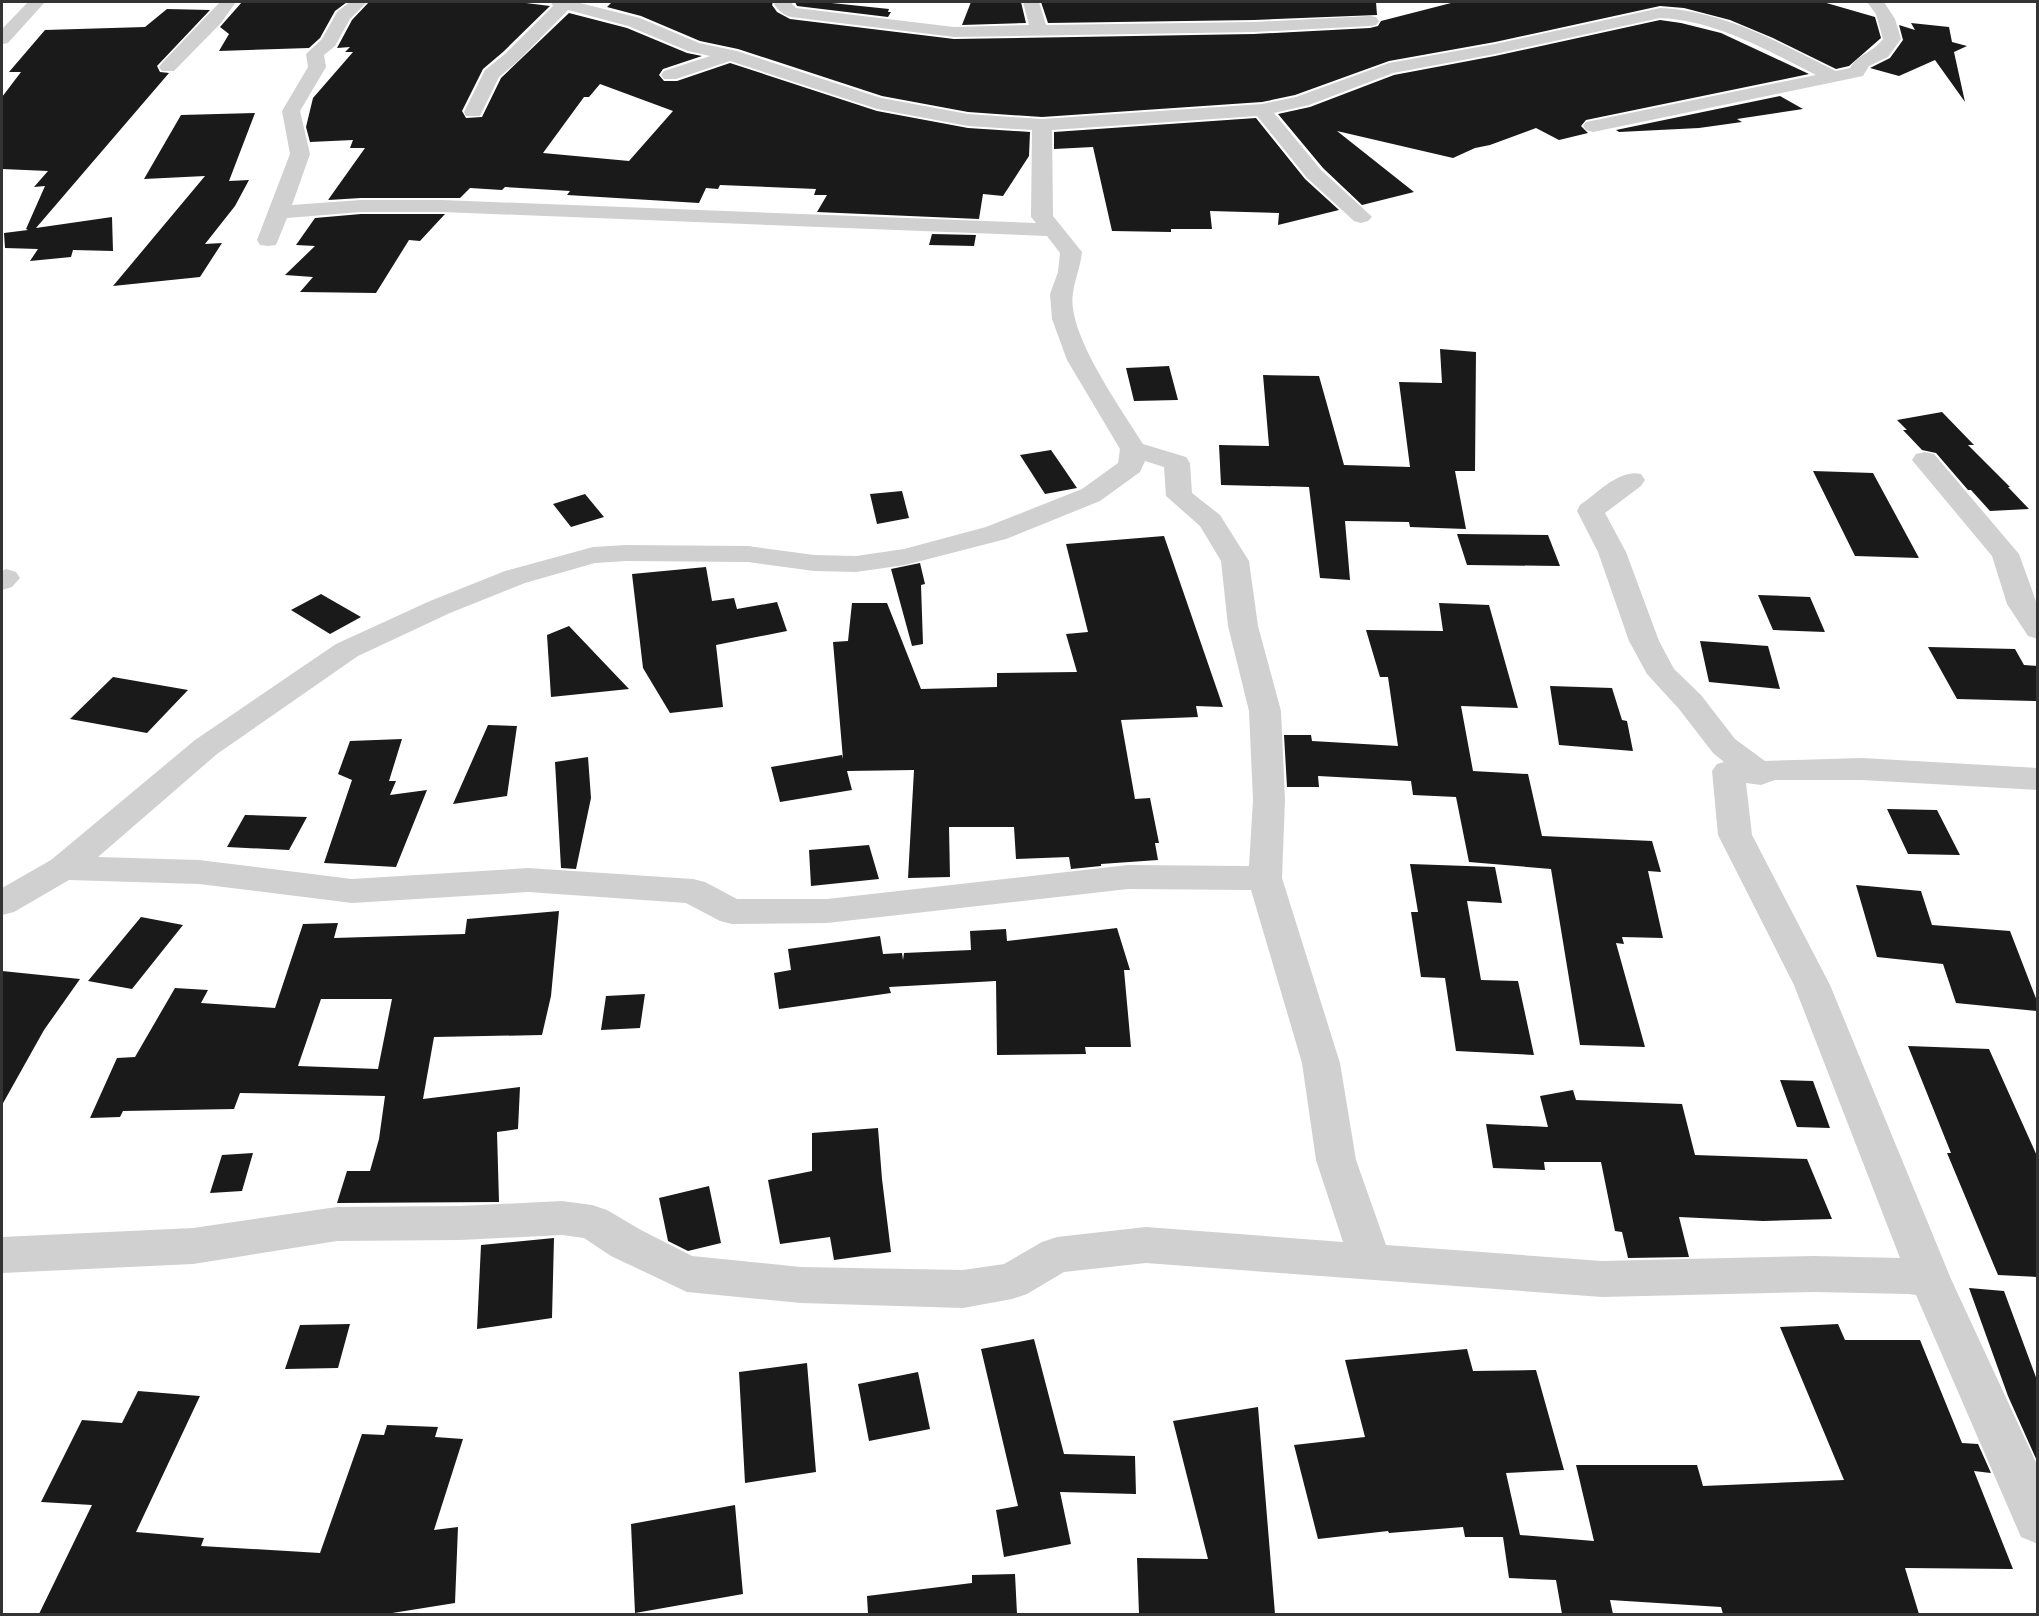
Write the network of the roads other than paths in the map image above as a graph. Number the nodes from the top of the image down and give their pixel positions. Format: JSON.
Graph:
{"nodes":[{"id":1,"x":37,"y":2,"type":"edge"},
{"id":2,"x":228,"y":2,"type":"edge"},
{"id":3,"x":359,"y":2,"type":"edge"},
{"id":4,"x":562,"y":2,"type":"edge"},
{"id":5,"x":785,"y":2,"type":"edge"},
{"id":6,"x":1031,"y":2,"type":"edge"},
{"id":7,"x":1875,"y":2,"type":"edge"},
{"id":8,"x":1356,"y":5,"type":"dead end"},
{"id":9,"x":1370,"y":21,"type":"junction"},
{"id":10,"x":1039,"y":29,"type":"junction"},
{"id":11,"x":1379,"y":37,"type":"dead end"},
{"id":12,"x":2,"y":39,"type":"edge"},
{"id":13,"x":731,"y":55,"type":"junction"},
{"id":14,"x":168,"y":67,"type":"dead end"},
{"id":15,"x":670,"y":75,"type":"dead end"},
{"id":16,"x":1834,"y":77,"type":"junction"},
{"id":17,"x":1262,"y":110,"type":"junction"},
{"id":18,"x":473,"y":112,"type":"dead end"},
{"id":19,"x":1042,"y":125,"type":"junction"},
{"id":20,"x":1593,"y":126,"type":"dead end"},
{"id":21,"x":278,"y":212,"type":"junction"},
{"id":22,"x":1361,"y":217,"type":"dead end"},
{"id":23,"x":1054,"y":230,"type":"junction"},
{"id":24,"x":268,"y":240,"type":"dead end"},
{"id":25,"x":1132,"y":457,"type":"junction"},
{"id":26,"x":1925,"y":460,"type":"dead end"},
{"id":27,"x":1632,"y":480,"type":"dead end"},
{"id":28,"x":2037,"y":630,"type":"edge"},
{"id":29,"x":1761,"y":774,"type":"junction"},
{"id":30,"x":2037,"y":779,"type":"edge"},
{"id":31,"x":63,"y":868,"type":"junction"},
{"id":32,"x":1265,"y":878,"type":"junction"},
{"id":33,"x":2,"y":903,"type":"edge"},
{"id":34,"x":2,"y":1255,"type":"edge"},
{"id":35,"x":1371,"y":1263,"type":"junction"},
{"id":36,"x":1930,"y":1279,"type":"junction"},
{"id":37,"x":2037,"y":1521,"type":"edge"}],
"edges":[{"from":1,"to":12,"type":"street"},
{"from":2,"to":14,"type":"street"},
{"from":3,"to":21,"type":"street"},
{"from":4,"to":13,"type":"street"},
{"from":4,"to":18,"type":"street"},
{"from":5,"to":10,"type":"street"},
{"from":6,"to":10,"type":"street"},
{"from":7,"to":16,"type":"street"},
{"from":8,"to":9,"type":"street"},
{"from":9,"to":10,"type":"street"},
{"from":9,"to":11,"type":"street"},
{"from":13,"to":15,"type":"street"},
{"from":13,"to":19,"type":"street"},
{"from":16,"to":17,"type":"street"},
{"from":16,"to":20,"type":"street"},
{"from":17,"to":19,"type":"street"},
{"from":17,"to":22,"type":"street"},
{"from":19,"to":23,"type":"street"},
{"from":21,"to":23,"type":"street"},
{"from":21,"to":24,"type":"street"},
{"from":23,"to":25,"type":"street"},
{"from":25,"to":31,"type":"street"},
{"from":25,"to":32,"type":"street"},
{"from":26,"to":28,"type":"street"},
{"from":27,"to":29,"type":"street"},
{"from":29,"to":30,"type":"street"},
{"from":29,"to":36,"type":"street"},
{"from":31,"to":32,"type":"street"},
{"from":31,"to":33,"type":"street"},
{"from":32,"to":35,"type":"street"},
{"from":34,"to":35,"type":"street"},
{"from":35,"to":36,"type":"street"},
{"from":36,"to":37,"type":"street"}]}
